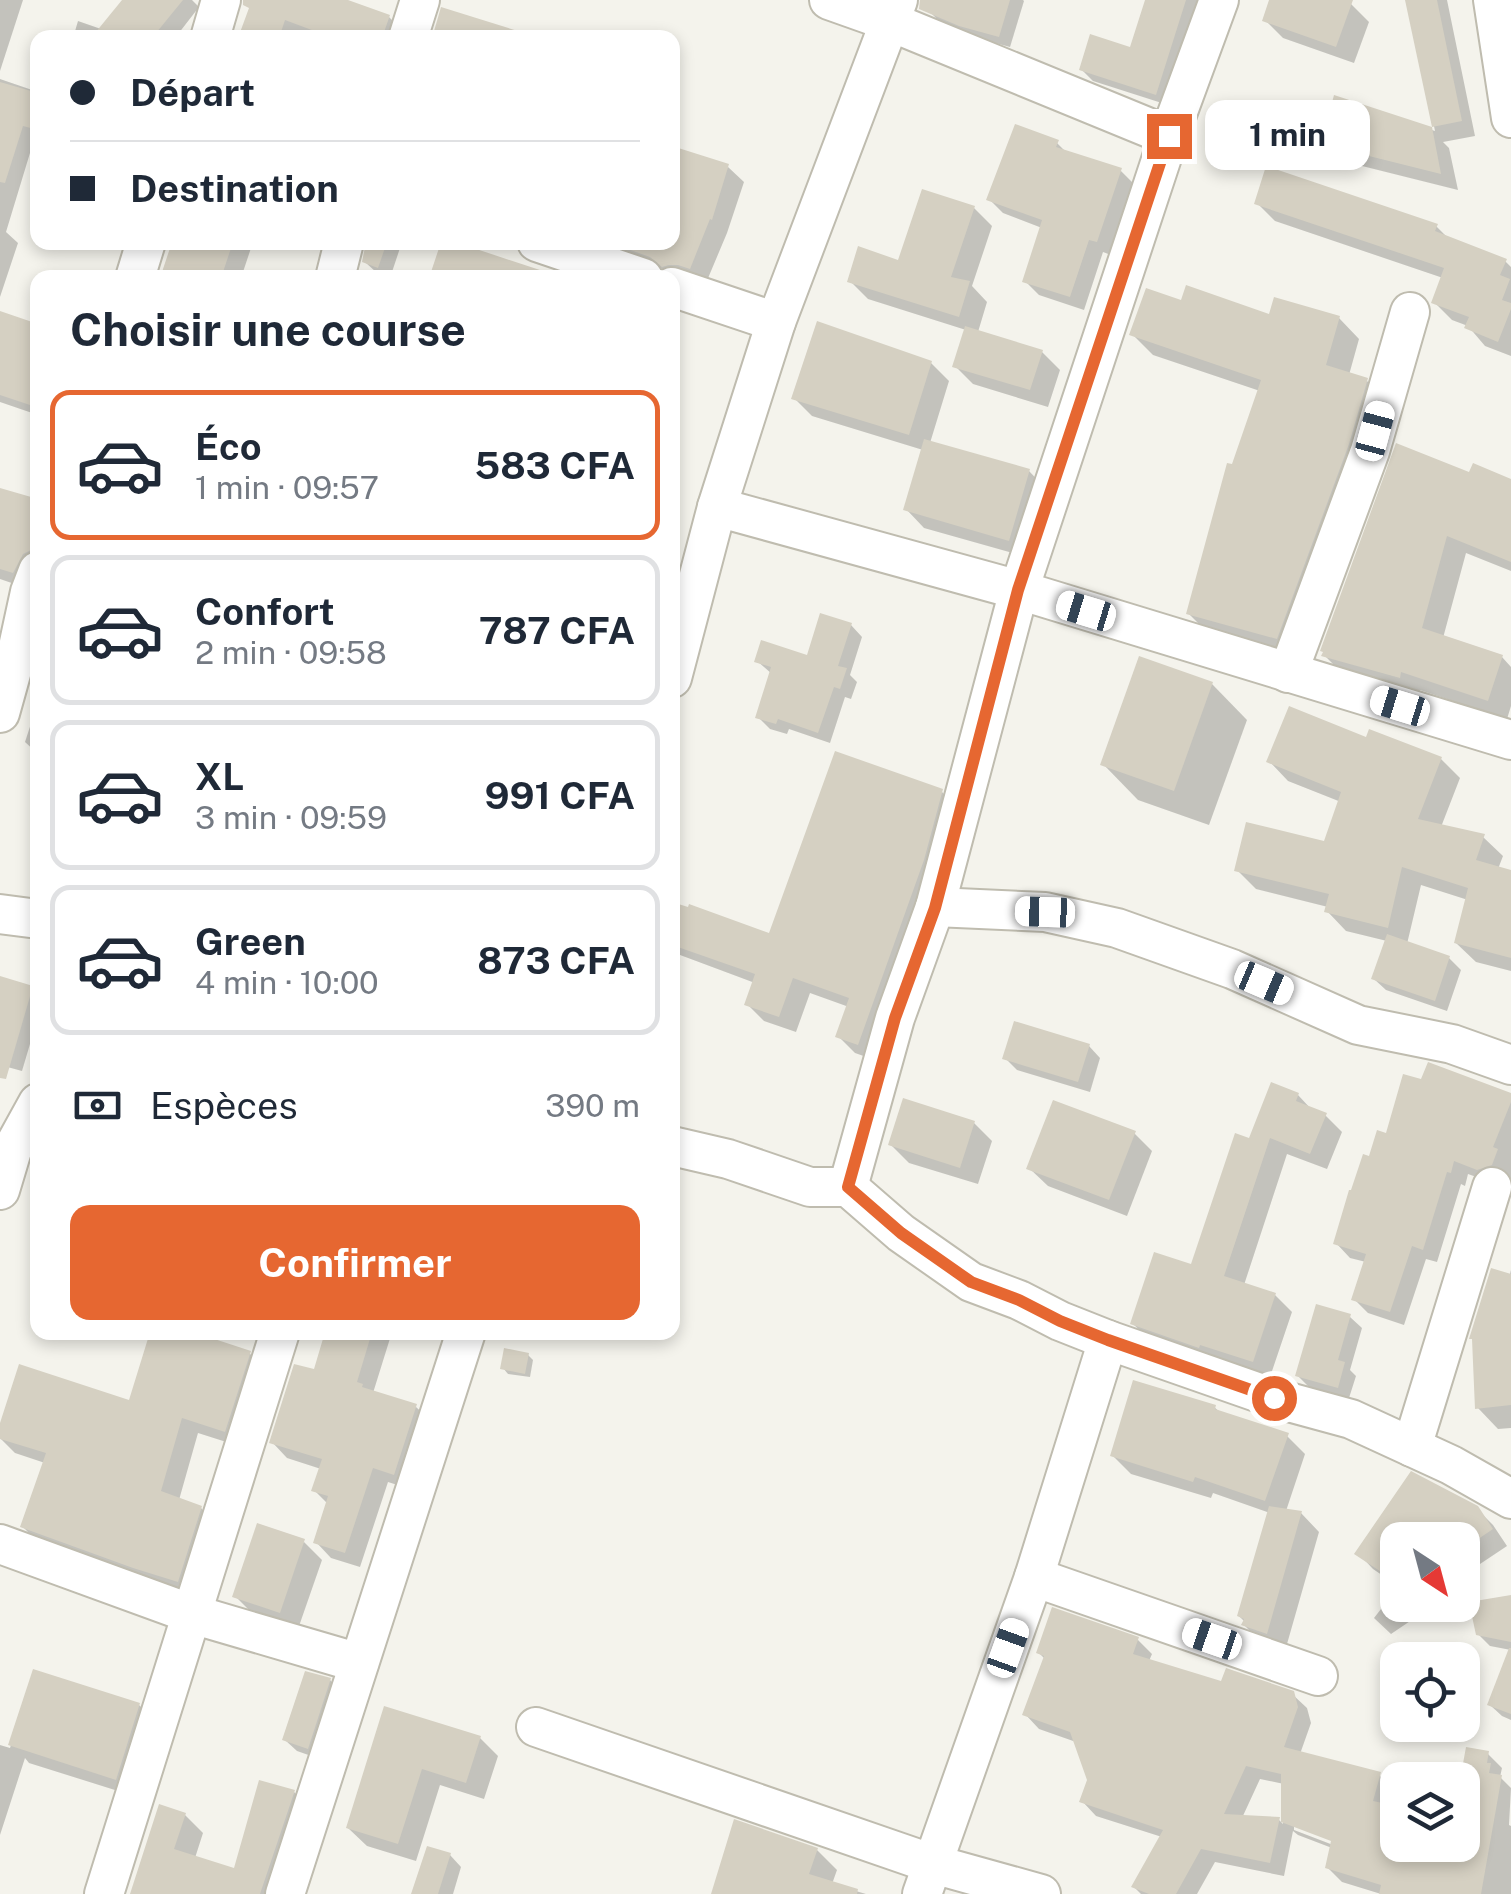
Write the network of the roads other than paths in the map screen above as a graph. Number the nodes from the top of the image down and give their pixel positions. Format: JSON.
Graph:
{"nodes":[{"id":1,"x":221,"y":0,"type":"edge"},
{"id":2,"x":420,"y":0,"type":"edge"},
{"id":3,"x":829,"y":0,"type":"edge"},
{"id":4,"x":1219,"y":0,"type":"edge"},
{"id":5,"x":1493,"y":0,"type":"edge"},
{"id":6,"x":895,"y":11,"type":"edge"},
{"id":7,"x":212,"y":30,"type":"edge"},
{"id":8,"x":411,"y":30,"type":"edge"},
{"id":9,"x":1510,"y":108,"type":"edge"},
{"id":10,"x":1169,"y":136,"type":"junction"},
{"id":11,"x":561,"y":250,"type":"edge"},
{"id":12,"x":619,"y":270,"type":"edge"},
{"id":13,"x":680,"y":291,"type":"edge"},
{"id":14,"x":1410,"y":312,"type":"dead end"},
{"id":15,"x":776,"y":322,"type":"junction"},
{"id":16,"x":716,"y":507,"type":"junction"},
{"id":17,"x":1018,"y":590,"type":"junction"},
{"id":18,"x":30,"y":592,"type":"edge"},
{"id":19,"x":680,"y":647,"type":"edge"},
{"id":20,"x":1288,"y":672,"type":"junction"},
{"id":21,"x":0,"y":713,"type":"edge"},
{"id":22,"x":1511,"y":740,"type":"edge"},
{"id":23,"x":935,"y":908,"type":"junction"},
{"id":24,"x":0,"y":914,"type":"edge"},
{"id":25,"x":30,"y":918,"type":"edge"},
{"id":26,"x":1511,"y":1065,"type":"edge"},
{"id":27,"x":30,"y":1117,"type":"edge"},
{"id":28,"x":680,"y":1148,"type":"edge"},
{"id":29,"x":848,"y":1187,"type":"junction"},
{"id":30,"x":1492,"y":1188,"type":"dead end"},
{"id":31,"x":0,"y":1190,"type":"edge"},
{"id":32,"x":278,"y":1340,"type":"edge"},
{"id":33,"x":463,"y":1340,"type":"edge"},
{"id":34,"x":1108,"y":1340,"type":"junction"},
{"id":35,"x":1412,"y":1447,"type":"junction"},
{"id":36,"x":1511,"y":1499,"type":"edge"},
{"id":37,"x":0,"y":1544,"type":"edge"},
{"id":38,"x":1034,"y":1576,"type":"junction"},
{"id":39,"x":192,"y":1614,"type":"junction"},
{"id":40,"x":360,"y":1663,"type":"junction"},
{"id":41,"x":1318,"y":1676,"type":"dead end"},
{"id":42,"x":536,"y":1727,"type":"dead end"},
{"id":43,"x":927,"y":1879,"type":"edge"},
{"id":44,"x":104,"y":1894,"type":"edge"},
{"id":45,"x":286,"y":1894,"type":"edge"},
{"id":46,"x":1042,"y":1894,"type":"edge"}],
"edges":[{"from":1,"to":7,"type":"street"},
{"from":2,"to":8,"type":"street"},
{"from":3,"to":6,"type":"street"},
{"from":4,"to":10,"type":"street"},
{"from":5,"to":9,"type":"street"},
{"from":6,"to":10,"type":"street"},
{"from":6,"to":15,"type":"street"},
{"from":10,"to":17,"type":"street"},
{"from":11,"to":12,"type":"street"},
{"from":13,"to":15,"type":"street"},
{"from":14,"to":20,"type":"street"},
{"from":15,"to":16,"type":"street"},
{"from":16,"to":17,"type":"street"},
{"from":16,"to":19,"type":"street"},
{"from":17,"to":20,"type":"street"},
{"from":17,"to":23,"type":"street"},
{"from":18,"to":21,"type":"street"},
{"from":20,"to":22,"type":"street"},
{"from":23,"to":26,"type":"street"},
{"from":23,"to":29,"type":"street"},
{"from":24,"to":25,"type":"street"},
{"from":27,"to":31,"type":"street"},
{"from":28,"to":29,"type":"street"},
{"from":29,"to":34,"type":"street"},
{"from":30,"to":35,"type":"street"},
{"from":32,"to":39,"type":"street"},
{"from":33,"to":40,"type":"street"},
{"from":34,"to":35,"type":"street"},
{"from":34,"to":38,"type":"street"},
{"from":35,"to":36,"type":"street"},
{"from":37,"to":39,"type":"street"},
{"from":38,"to":41,"type":"street"},
{"from":38,"to":43,"type":"street"},
{"from":39,"to":40,"type":"street"},
{"from":39,"to":44,"type":"street"},
{"from":40,"to":45,"type":"street"},
{"from":42,"to":43,"type":"street"},
{"from":43,"to":46,"type":"street"}]}
